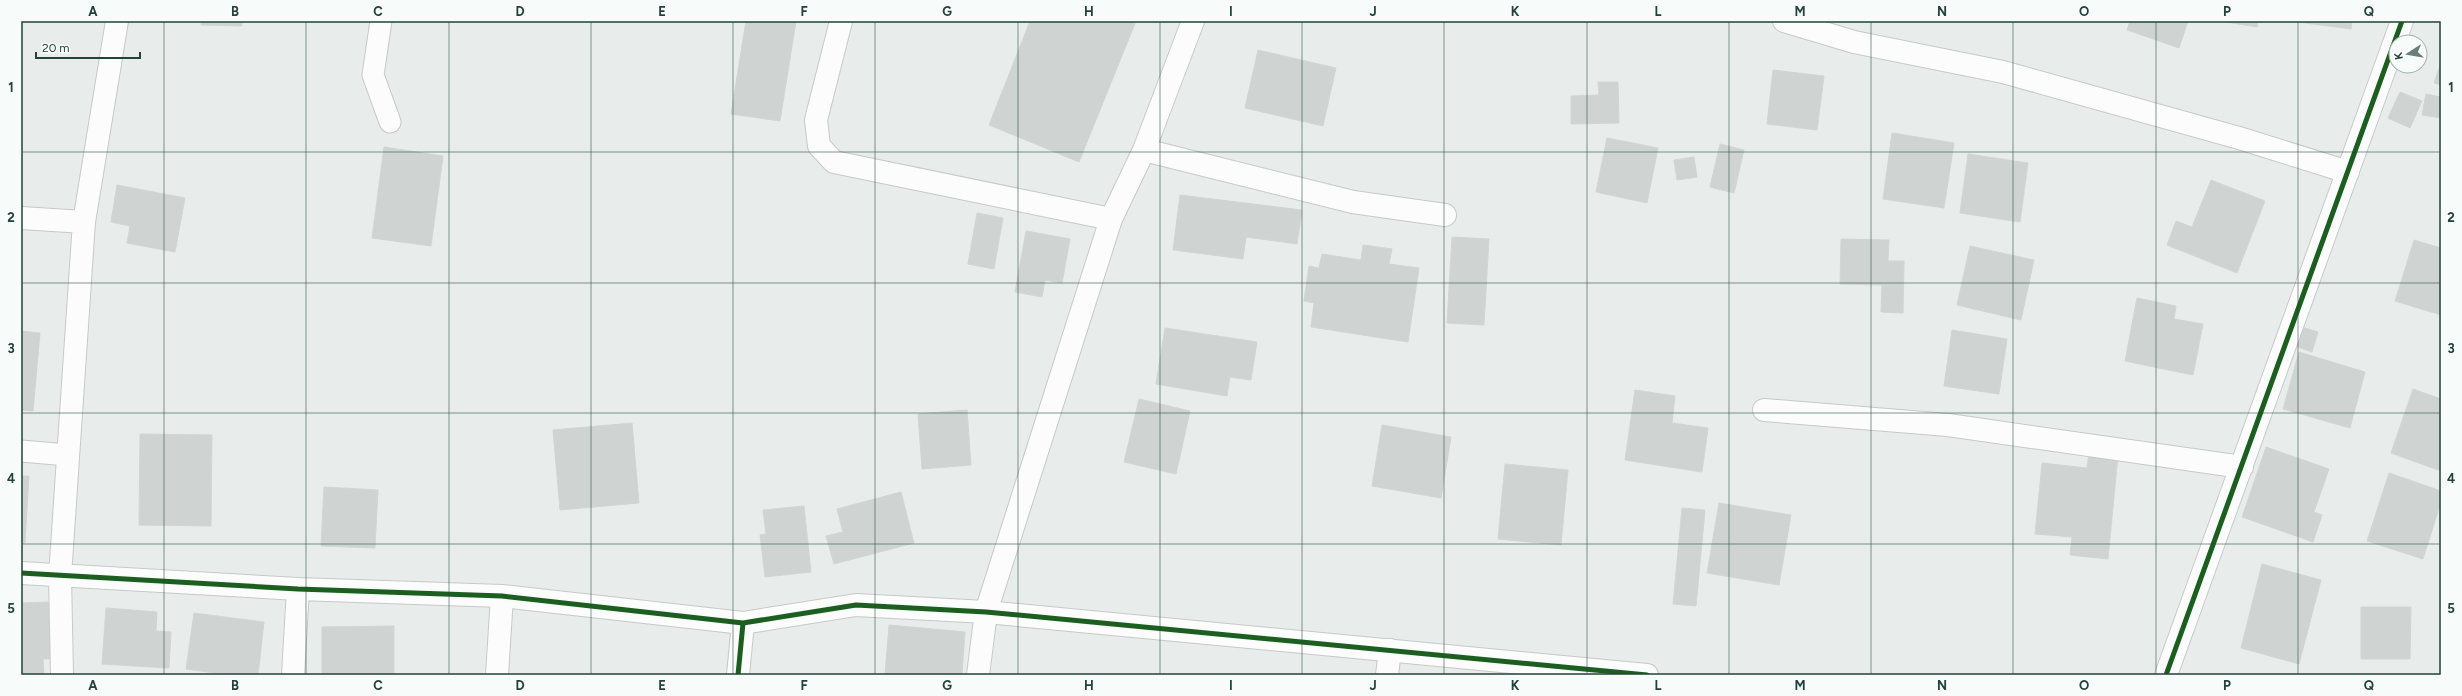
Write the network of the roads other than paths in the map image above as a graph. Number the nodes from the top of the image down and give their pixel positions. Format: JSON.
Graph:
{"nodes":[{"id":1,"x":117,"y":21,"type":"edge"},
{"id":2,"x":381,"y":21,"type":"edge"},
{"id":3,"x":841,"y":21,"type":"edge"},
{"id":4,"x":1193,"y":21,"type":"edge"},
{"id":5,"x":1784,"y":21,"type":"edge"},
{"id":6,"x":2402,"y":21,"type":"edge"},
{"id":7,"x":390,"y":122,"type":"dead end"},
{"id":8,"x":1144,"y":150,"type":"junction"},
{"id":9,"x":2348,"y":172,"type":"junction"},
{"id":10,"x":1445,"y":215,"type":"dead end"},
{"id":11,"x":21,"y":218,"type":"edge"},
{"id":12,"x":1111,"y":219,"type":"junction"},
{"id":13,"x":84,"y":222,"type":"junction"},
{"id":14,"x":1764,"y":410,"type":"dead end"},
{"id":15,"x":21,"y":451,"type":"edge"},
{"id":16,"x":68,"y":455,"type":"junction"},
{"id":17,"x":2242,"y":467,"type":"junction"},
{"id":18,"x":21,"y":573,"type":"edge"},
{"id":19,"x":60,"y":576,"type":"junction"},
{"id":20,"x":298,"y":589,"type":"junction"},
{"id":21,"x":502,"y":596,"type":"junction"},
{"id":22,"x":986,"y":612,"type":"junction"},
{"id":23,"x":743,"y":623,"type":"junction"},
{"id":24,"x":1390,"y":650,"type":"junction"},
{"id":25,"x":62,"y":675,"type":"edge"},
{"id":26,"x":293,"y":675,"type":"edge"},
{"id":27,"x":497,"y":675,"type":"edge"},
{"id":28,"x":738,"y":675,"type":"edge"},
{"id":29,"x":978,"y":675,"type":"edge"},
{"id":30,"x":1387,"y":675,"type":"edge"},
{"id":31,"x":1647,"y":675,"type":"edge"},
{"id":32,"x":2166,"y":675,"type":"edge"}],
"edges":[{"from":1,"to":13,"type":"street"},
{"from":2,"to":7,"type":"lane"},
{"from":3,"to":12,"type":"street"},
{"from":4,"to":8,"type":"street"},
{"from":5,"to":9,"type":"street"},
{"from":6,"to":9,"type":"street"},
{"from":8,"to":10,"type":"street"},
{"from":8,"to":12,"type":"street"},
{"from":9,"to":17,"type":"street"},
{"from":11,"to":13,"type":"street"},
{"from":12,"to":22,"type":"street"},
{"from":13,"to":16,"type":"street"},
{"from":14,"to":17,"type":"street"},
{"from":15,"to":16,"type":"lane"},
{"from":16,"to":19,"type":"street"},
{"from":17,"to":32,"type":"street"},
{"from":18,"to":19,"type":"street"},
{"from":19,"to":20,"type":"street"},
{"from":19,"to":25,"type":"street"},
{"from":20,"to":21,"type":"street"},
{"from":20,"to":26,"type":"street"},
{"from":21,"to":23,"type":"street"},
{"from":21,"to":27,"type":"street"},
{"from":22,"to":23,"type":"street"},
{"from":22,"to":24,"type":"street"},
{"from":22,"to":29,"type":"street"},
{"from":23,"to":28,"type":"street"},
{"from":24,"to":30,"type":"street"},
{"from":24,"to":31,"type":"street"}]}
